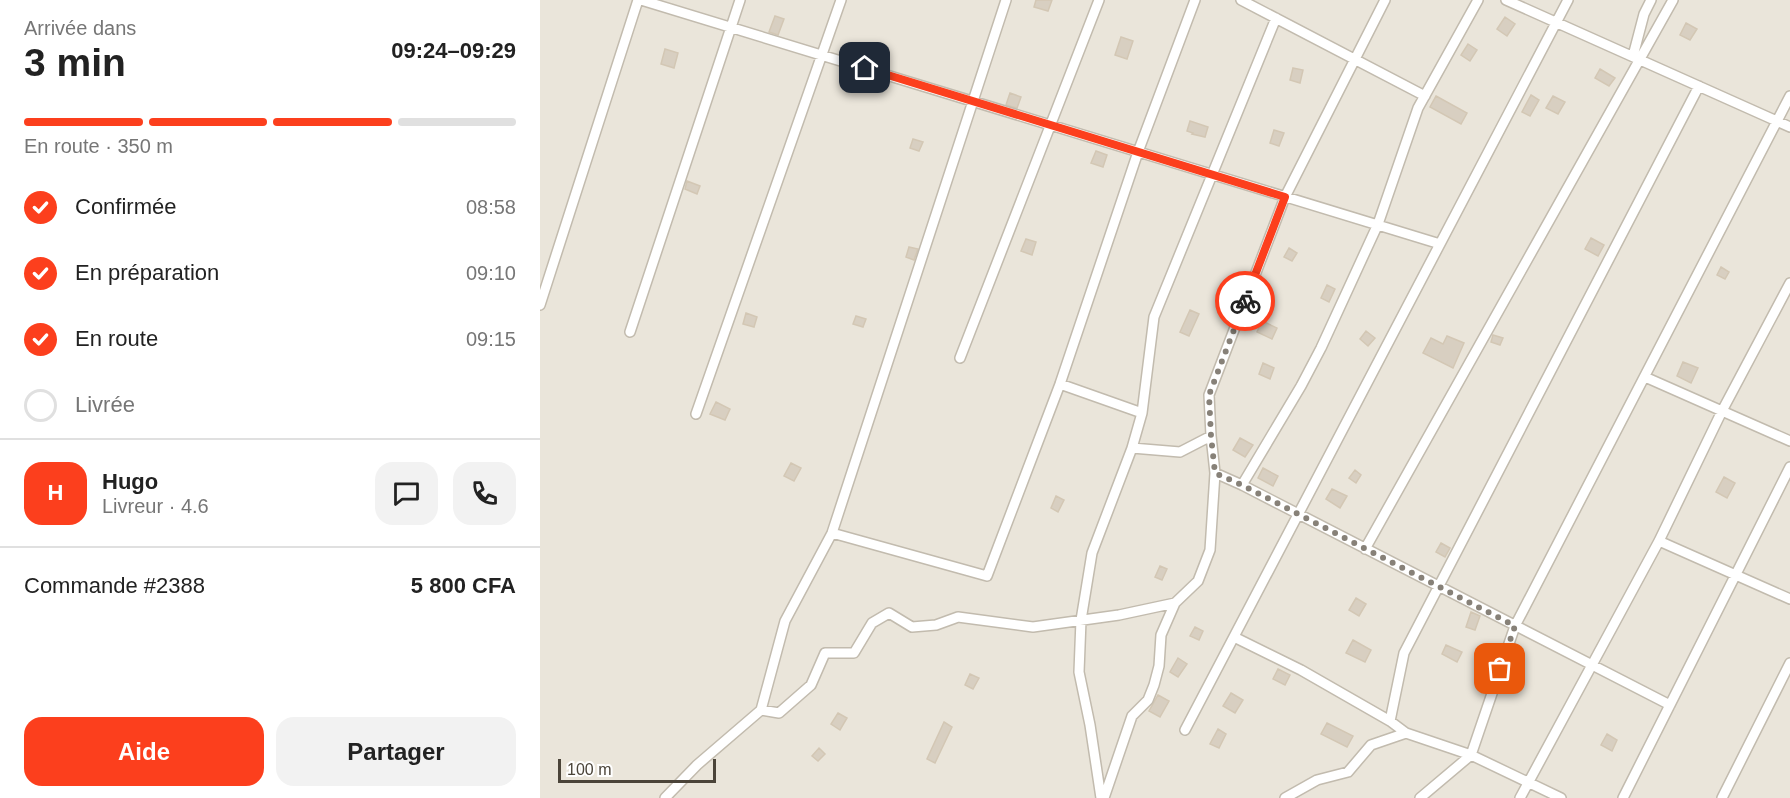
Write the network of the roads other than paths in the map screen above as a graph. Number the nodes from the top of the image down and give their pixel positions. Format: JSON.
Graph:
{"nodes":[{"id":1,"x":639,"y":0,"type":"edge"},
{"id":2,"x":740,"y":0,"type":"edge"},
{"id":3,"x":841,"y":0,"type":"edge"},
{"id":4,"x":1005,"y":0,"type":"edge"},
{"id":5,"x":1099,"y":0,"type":"edge"},
{"id":6,"x":1195,"y":0,"type":"edge"},
{"id":7,"x":1241,"y":0,"type":"edge"},
{"id":8,"x":1385,"y":0,"type":"edge"},
{"id":9,"x":1478,"y":0,"type":"edge"},
{"id":10,"x":1506,"y":0,"type":"edge"},
{"id":11,"x":1568,"y":0,"type":"edge"},
{"id":12,"x":1651,"y":0,"type":"edge"},
{"id":13,"x":1674,"y":0,"type":"edge"},
{"id":14,"x":1276,"y":18,"type":"junction"},
{"id":15,"x":1556,"y":22,"type":"junction"},
{"id":16,"x":731,"y":27,"type":"junction"},
{"id":17,"x":821,"y":55,"type":"junction"},
{"id":18,"x":1637,"y":58,"type":"junction"},
{"id":19,"x":1355,"y":59,"type":"junction"},
{"id":20,"x":1700,"y":86,"type":"junction"},
{"id":21,"x":1425,"y":96,"type":"junction"},
{"id":22,"x":1790,"y":96,"type":"edge"},
{"id":23,"x":973,"y":101,"type":"junction"},
{"id":24,"x":1778,"y":121,"type":"junction"},
{"id":25,"x":1051,"y":125,"type":"junction"},
{"id":26,"x":1790,"y":127,"type":"edge"},
{"id":27,"x":1138,"y":152,"type":"junction"},
{"id":28,"x":1213,"y":174,"type":"junction"},
{"id":29,"x":1285,"y":197,"type":"junction"},
{"id":30,"x":1378,"y":224,"type":"junction"},
{"id":31,"x":1440,"y":244,"type":"junction"},
{"id":32,"x":1790,"y":283,"type":"edge"},
{"id":33,"x":540,"y":305,"type":"edge"},
{"id":34,"x":630,"y":332,"type":"dead end"},
{"id":35,"x":960,"y":358,"type":"dead end"},
{"id":36,"x":1645,"y":376,"type":"junction"},
{"id":37,"x":1060,"y":384,"type":"junction"},
{"id":38,"x":1722,"y":411,"type":"junction"},
{"id":39,"x":1142,"y":413,"type":"junction"},
{"id":40,"x":696,"y":414,"type":"dead end"},
{"id":41,"x":1211,"y":436,"type":"junction"},
{"id":42,"x":1790,"y":441,"type":"edge"},
{"id":43,"x":1132,"y":448,"type":"junction"},
{"id":44,"x":1790,"y":467,"type":"edge"},
{"id":45,"x":1215,"y":473,"type":"junction"},
{"id":46,"x":1242,"y":485,"type":"junction"},
{"id":47,"x":1298,"y":514,"type":"junction"},
{"id":48,"x":832,"y":533,"type":"junction"},
{"id":49,"x":1659,"y":540,"type":"junction"},
{"id":50,"x":1365,"y":549,"type":"junction"},
{"id":51,"x":1735,"y":574,"type":"junction"},
{"id":52,"x":1438,"y":586,"type":"junction"},
{"id":53,"x":1790,"y":599,"type":"edge"},
{"id":54,"x":1175,"y":603,"type":"junction"},
{"id":55,"x":1081,"y":620,"type":"junction"},
{"id":56,"x":1515,"y":626,"type":"junction"},
{"id":57,"x":1234,"y":637,"type":"junction"},
{"id":58,"x":1790,"y":663,"type":"edge"},
{"id":59,"x":1592,"y":665,"type":"junction"},
{"id":60,"x":1670,"y":705,"type":"junction"},
{"id":61,"x":761,"y":710,"type":"junction"},
{"id":62,"x":1390,"y":721,"type":"junction"},
{"id":63,"x":1185,"y":730,"type":"dead end"},
{"id":64,"x":1406,"y":733,"type":"junction"},
{"id":65,"x":1471,"y":755,"type":"junction"},
{"id":66,"x":1528,"y":782,"type":"junction"},
{"id":67,"x":664,"y":798,"type":"edge"},
{"id":68,"x":1102,"y":798,"type":"edge"},
{"id":69,"x":1286,"y":798,"type":"edge"},
{"id":70,"x":1420,"y":798,"type":"edge"},
{"id":71,"x":1520,"y":798,"type":"edge"},
{"id":72,"x":1561,"y":798,"type":"edge"},
{"id":73,"x":1623,"y":798,"type":"edge"},
{"id":74,"x":1722,"y":798,"type":"edge"}],
"edges":[{"from":1,"to":16,"type":"street"},
{"from":1,"to":33,"type":"street"},
{"from":2,"to":16,"type":"street"},
{"from":3,"to":17,"type":"street"},
{"from":4,"to":23,"type":"street"},
{"from":5,"to":25,"type":"street"},
{"from":6,"to":27,"type":"street"},
{"from":7,"to":14,"type":"street"},
{"from":8,"to":19,"type":"street"},
{"from":9,"to":21,"type":"street"},
{"from":10,"to":15,"type":"street"},
{"from":11,"to":15,"type":"street"},
{"from":12,"to":18,"type":"street"},
{"from":13,"to":18,"type":"street"},
{"from":14,"to":19,"type":"street"},
{"from":14,"to":28,"type":"street"},
{"from":15,"to":18,"type":"street"},
{"from":15,"to":31,"type":"street"},
{"from":16,"to":17,"type":"street"},
{"from":16,"to":34,"type":"street"},
{"from":17,"to":23,"type":"street"},
{"from":17,"to":40,"type":"street"},
{"from":18,"to":20,"type":"street"},
{"from":18,"to":50,"type":"street"},
{"from":19,"to":21,"type":"street"},
{"from":19,"to":29,"type":"street"},
{"from":20,"to":24,"type":"street"},
{"from":20,"to":52,"type":"street"},
{"from":21,"to":30,"type":"street"},
{"from":22,"to":24,"type":"street"},
{"from":23,"to":25,"type":"street"},
{"from":23,"to":48,"type":"street"},
{"from":24,"to":26,"type":"street"},
{"from":24,"to":36,"type":"street"},
{"from":25,"to":27,"type":"street"},
{"from":25,"to":35,"type":"street"},
{"from":27,"to":28,"type":"street"},
{"from":27,"to":37,"type":"street"},
{"from":28,"to":29,"type":"street"},
{"from":28,"to":39,"type":"street"},
{"from":29,"to":30,"type":"street"},
{"from":29,"to":41,"type":"street"},
{"from":30,"to":31,"type":"street"},
{"from":30,"to":46,"type":"street"},
{"from":31,"to":47,"type":"street"},
{"from":32,"to":38,"type":"street"},
{"from":36,"to":38,"type":"street"},
{"from":36,"to":56,"type":"street"},
{"from":37,"to":39,"type":"street"},
{"from":37,"to":48,"type":"street"},
{"from":38,"to":42,"type":"street"},
{"from":38,"to":49,"type":"street"},
{"from":39,"to":43,"type":"street"},
{"from":41,"to":43,"type":"street"},
{"from":41,"to":45,"type":"street"},
{"from":43,"to":55,"type":"street"},
{"from":44,"to":51,"type":"street"},
{"from":45,"to":46,"type":"street"},
{"from":45,"to":54,"type":"street"},
{"from":46,"to":47,"type":"street"},
{"from":47,"to":50,"type":"street"},
{"from":47,"to":57,"type":"street"},
{"from":48,"to":61,"type":"street"},
{"from":49,"to":51,"type":"street"},
{"from":49,"to":59,"type":"street"},
{"from":50,"to":52,"type":"street"},
{"from":51,"to":53,"type":"street"},
{"from":51,"to":60,"type":"street"},
{"from":52,"to":56,"type":"street"},
{"from":52,"to":62,"type":"street"},
{"from":54,"to":55,"type":"street"},
{"from":54,"to":68,"type":"street"},
{"from":55,"to":61,"type":"street"},
{"from":55,"to":68,"type":"street"},
{"from":56,"to":59,"type":"street"},
{"from":56,"to":65,"type":"street"},
{"from":57,"to":62,"type":"street"},
{"from":57,"to":63,"type":"street"},
{"from":58,"to":74,"type":"street"},
{"from":59,"to":60,"type":"street"},
{"from":59,"to":66,"type":"street"},
{"from":60,"to":73,"type":"street"},
{"from":61,"to":67,"type":"street"},
{"from":62,"to":64,"type":"street"},
{"from":64,"to":65,"type":"street"},
{"from":64,"to":69,"type":"street"},
{"from":65,"to":66,"type":"street"},
{"from":65,"to":70,"type":"street"},
{"from":66,"to":71,"type":"street"},
{"from":66,"to":72,"type":"street"}]}
